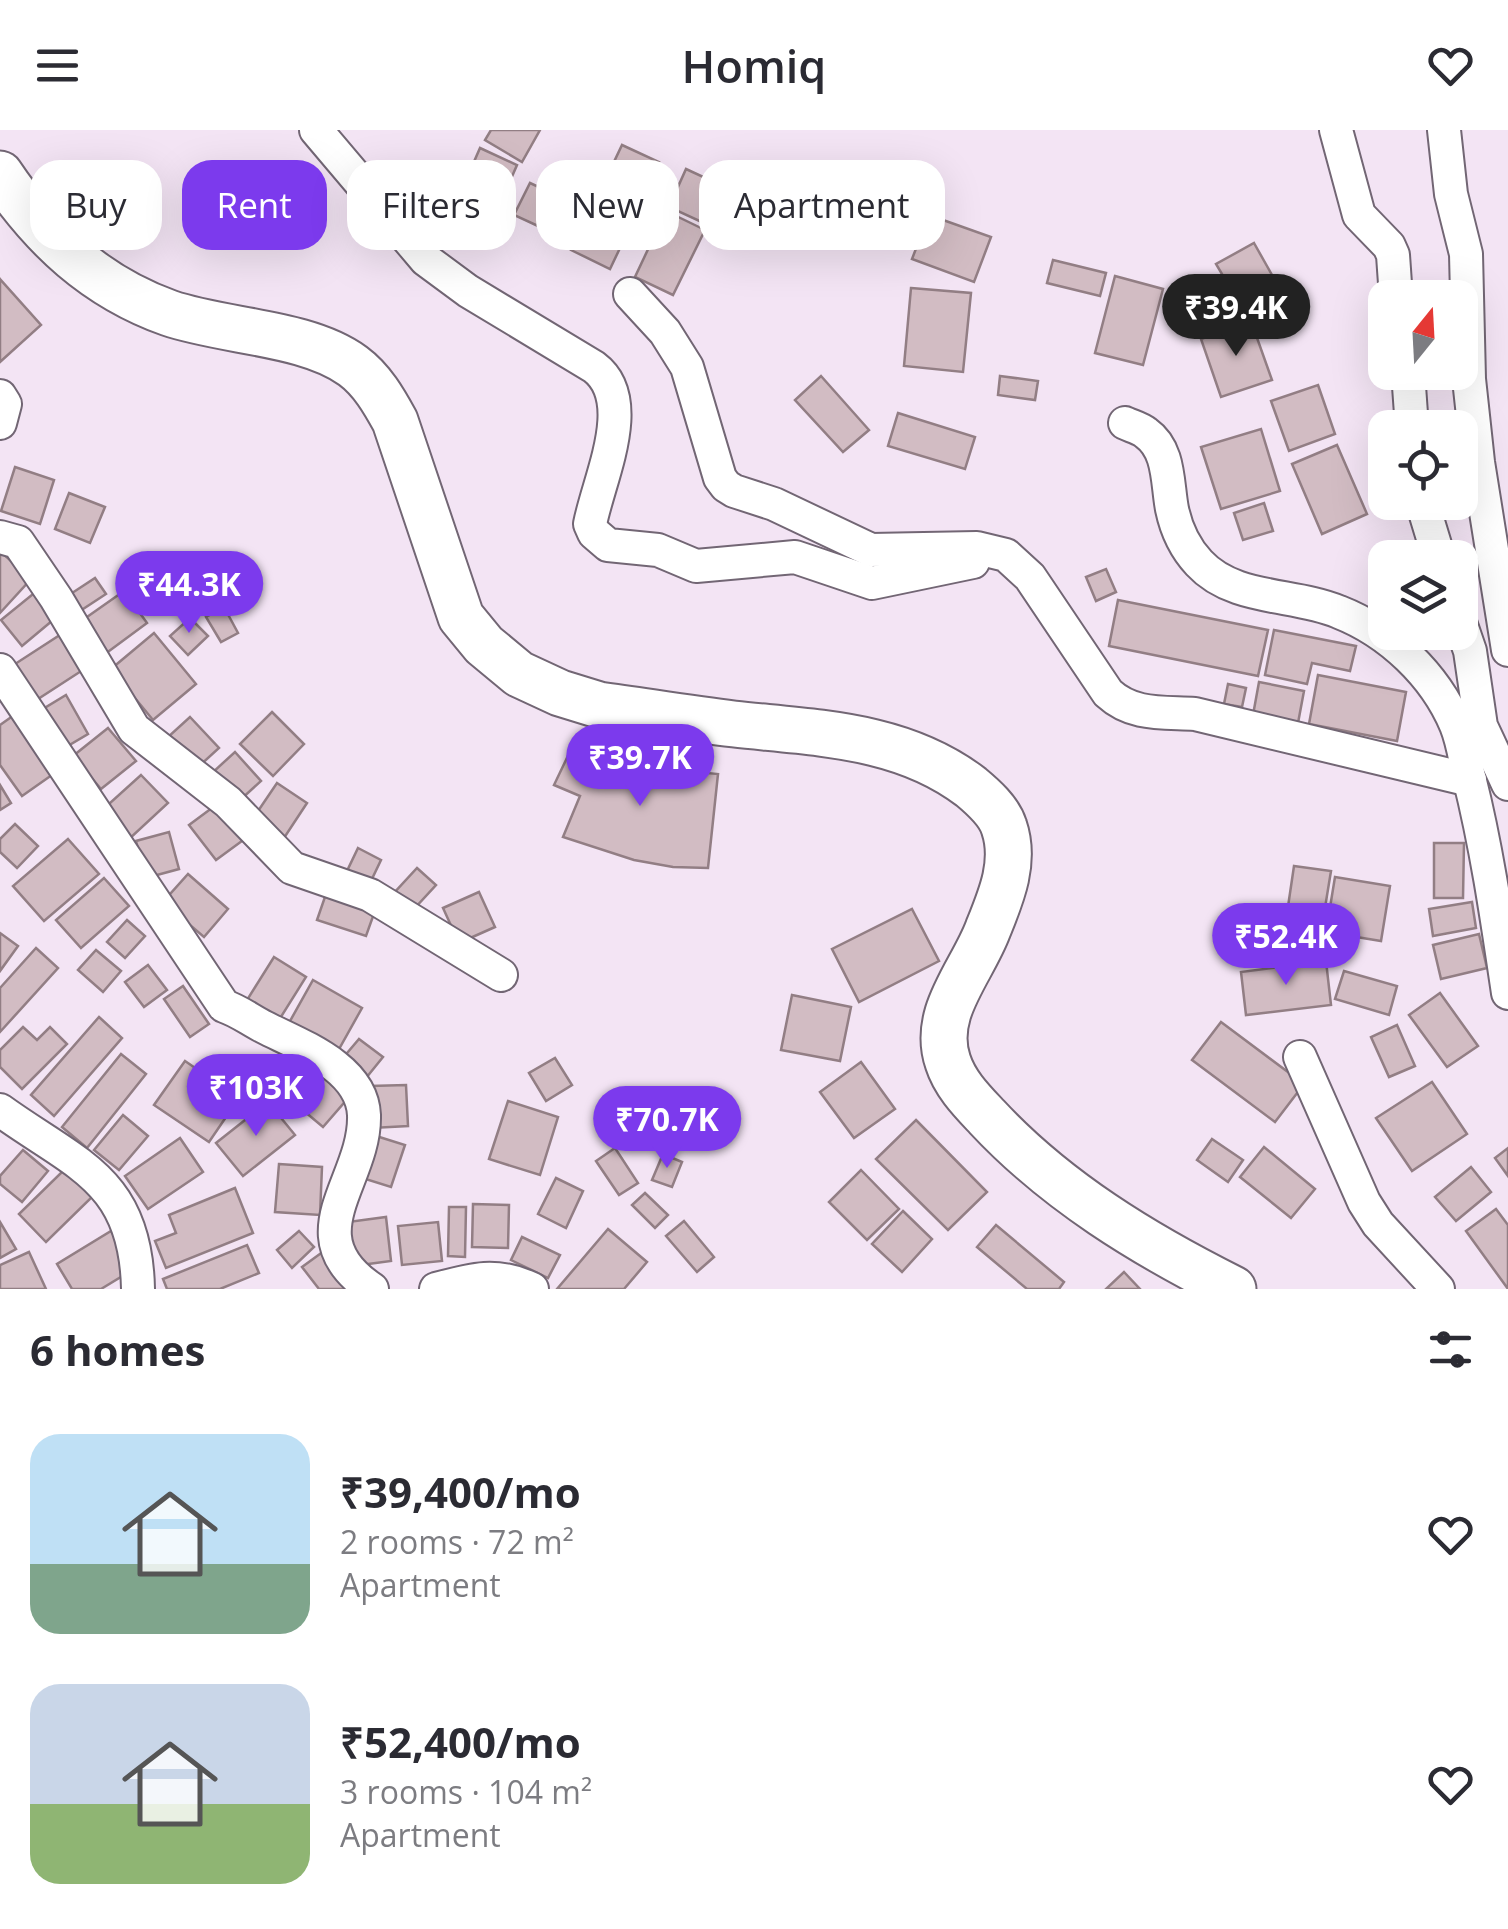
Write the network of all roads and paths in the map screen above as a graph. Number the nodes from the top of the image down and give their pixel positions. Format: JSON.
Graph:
{"nodes":[{"id":1,"x":316,"y":130,"type":"edge"},
{"id":2,"x":1336,"y":130,"type":"edge"},
{"id":3,"x":1444,"y":130,"type":"edge"},
{"id":4,"x":0,"y":174,"type":"edge"},
{"id":5,"x":1395,"y":280,"type":"edge"},
{"id":6,"x":630,"y":294,"type":"dead end"},
{"id":7,"x":0,"y":396,"type":"edge"},
{"id":8,"x":0,"y":423,"type":"edge"},
{"id":9,"x":1125,"y":424,"type":"dead end"},
{"id":10,"x":0,"y":537,"type":"edge"},
{"id":11,"x":1006,"y":555,"type":"junction"},
{"id":12,"x":1470,"y":650,"type":"edge"},
{"id":13,"x":1508,"y":650,"type":"edge"},
{"id":14,"x":0,"y":670,"type":"edge"},
{"id":15,"x":1470,"y":780,"type":"junction"},
{"id":16,"x":1508,"y":784,"type":"edge"},
{"id":17,"x":1486,"y":844,"type":"junction"},
{"id":18,"x":501,"y":976,"type":"dead end"},
{"id":19,"x":1508,"y":993,"type":"edge"},
{"id":20,"x":1300,"y":1057,"type":"dead end"},
{"id":21,"x":0,"y":1110,"type":"edge"},
{"id":22,"x":138,"y":1289,"type":"edge"},
{"id":23,"x":372,"y":1289,"type":"edge"},
{"id":24,"x":436,"y":1289,"type":"edge"},
{"id":25,"x":532,"y":1289,"type":"edge"},
{"id":26,"x":1233,"y":1289,"type":"edge"},
{"id":27,"x":1438,"y":1289,"type":"edge"}],
"edges":[{"from":1,"to":11,"type":"street"},
{"from":2,"to":5,"type":"street"},
{"from":3,"to":13,"type":"street"},
{"from":4,"to":26,"type":"street"},
{"from":6,"to":11,"type":"street"},
{"from":7,"to":8,"type":"street"},
{"from":9,"to":15,"type":"street"},
{"from":10,"to":18,"type":"street"},
{"from":11,"to":15,"type":"street"},
{"from":12,"to":16,"type":"street"},
{"from":14,"to":23,"type":"street"},
{"from":15,"to":17,"type":"street"},
{"from":16,"to":17,"type":"street"},
{"from":17,"to":19,"type":"street"},
{"from":20,"to":27,"type":"street"},
{"from":21,"to":22,"type":"street"},
{"from":24,"to":25,"type":"street"}]}
